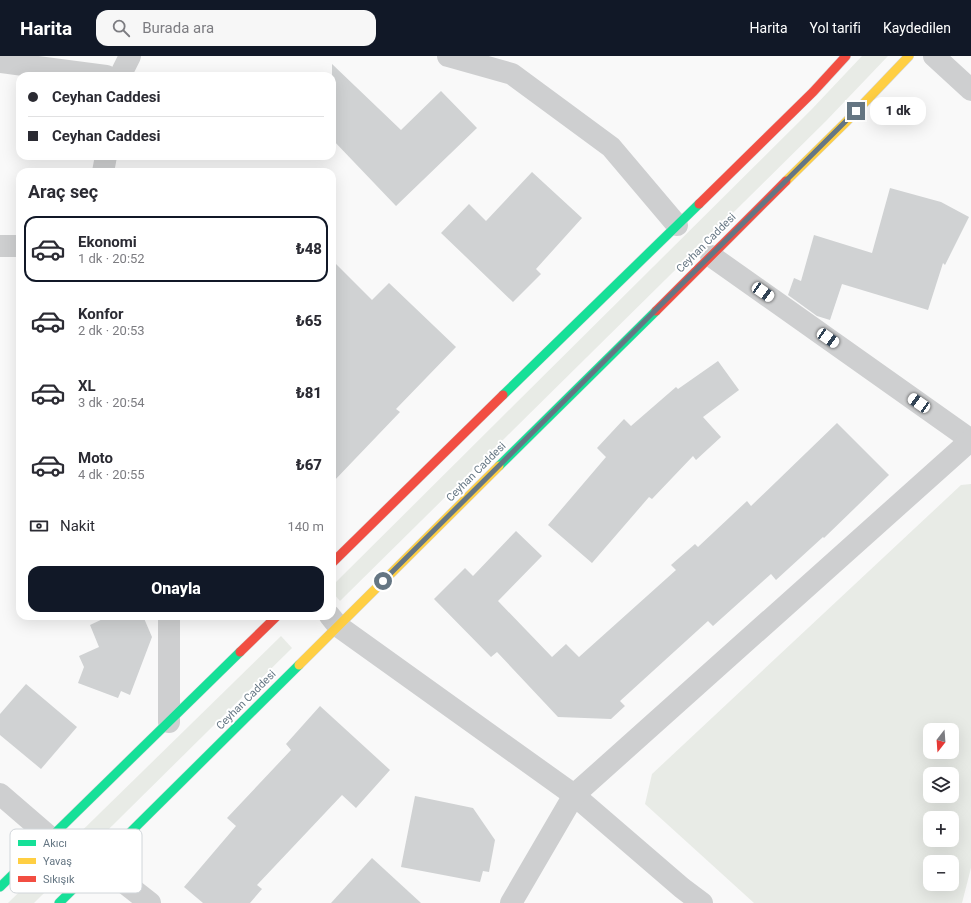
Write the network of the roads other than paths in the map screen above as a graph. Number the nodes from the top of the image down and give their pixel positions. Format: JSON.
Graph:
{"nodes":[{"id":1,"x":130,"y":56,"type":"edge"},
{"id":2,"x":448,"y":56,"type":"edge"},
{"id":3,"x":846,"y":56,"type":"edge"},
{"id":4,"x":909,"y":56,"type":"edge"},
{"id":5,"x":934,"y":56,"type":"edge"},
{"id":6,"x":0,"y":62,"type":"edge"},
{"id":7,"x":76,"y":72,"type":"edge"},
{"id":8,"x":122,"y":72,"type":"edge"},
{"id":9,"x":971,"y":90,"type":"edge"},
{"id":10,"x":677,"y":225,"type":"junction"},
{"id":11,"x":0,"y":246,"type":"edge"},
{"id":12,"x":16,"y":246,"type":"edge"},
{"id":13,"x":711,"y":256,"type":"junction"},
{"id":14,"x":971,"y":440,"type":"edge"},
{"id":15,"x":336,"y":559,"type":"edge"},
{"id":16,"x":336,"y":619,"type":"edge"},
{"id":17,"x":168,"y":620,"type":"edge"},
{"id":18,"x":273,"y":620,"type":"edge"},
{"id":19,"x":334,"y":621,"type":"edge"},
{"id":20,"x":169,"y":722,"type":"junction"},
{"id":21,"x":0,"y":794,"type":"edge"},
{"id":22,"x":574,"y":795,"type":"junction"},
{"id":23,"x":41,"y":829,"type":"edge"},
{"id":24,"x":60,"y":829,"type":"edge"},
{"id":25,"x":132,"y":829,"type":"edge"},
{"id":26,"x":10,"y":877,"type":"edge"},
{"id":27,"x":0,"y":887,"type":"edge"},
{"id":28,"x":69,"y":893,"type":"edge"},
{"id":29,"x":137,"y":893,"type":"edge"},
{"id":30,"x":59,"y":903,"type":"edge"},
{"id":31,"x":150,"y":903,"type":"edge"},
{"id":32,"x":511,"y":903,"type":"edge"},
{"id":33,"x":702,"y":903,"type":"edge"}],
"edges":[{"from":1,"to":8,"type":"street"},
{"from":2,"to":10,"type":"street"},
{"from":3,"to":10,"type":"street"},
{"from":4,"to":13,"type":"street","name":"Ceyhan Caddesi"},
{"from":5,"to":9,"type":"street"},
{"from":6,"to":7,"type":"street"},
{"from":10,"to":15,"type":"street"},
{"from":11,"to":12,"type":"street"},
{"from":13,"to":14,"type":"street"},
{"from":13,"to":16,"type":"street","name":"Ceyhan Caddesi"},
{"from":14,"to":22,"type":"street"},
{"from":17,"to":20,"type":"street"},
{"from":18,"to":20,"type":"street"},
{"from":19,"to":22,"type":"street"},
{"from":19,"to":25,"type":"street","name":"Ceyhan Caddesi"},
{"from":20,"to":24,"type":"street"},
{"from":21,"to":23,"type":"street"},
{"from":22,"to":32,"type":"street"},
{"from":22,"to":33,"type":"street"},
{"from":26,"to":27,"type":"street"},
{"from":28,"to":30,"type":"street","name":"Ceyhan Caddesi"},
{"from":29,"to":31,"type":"street"}]}
